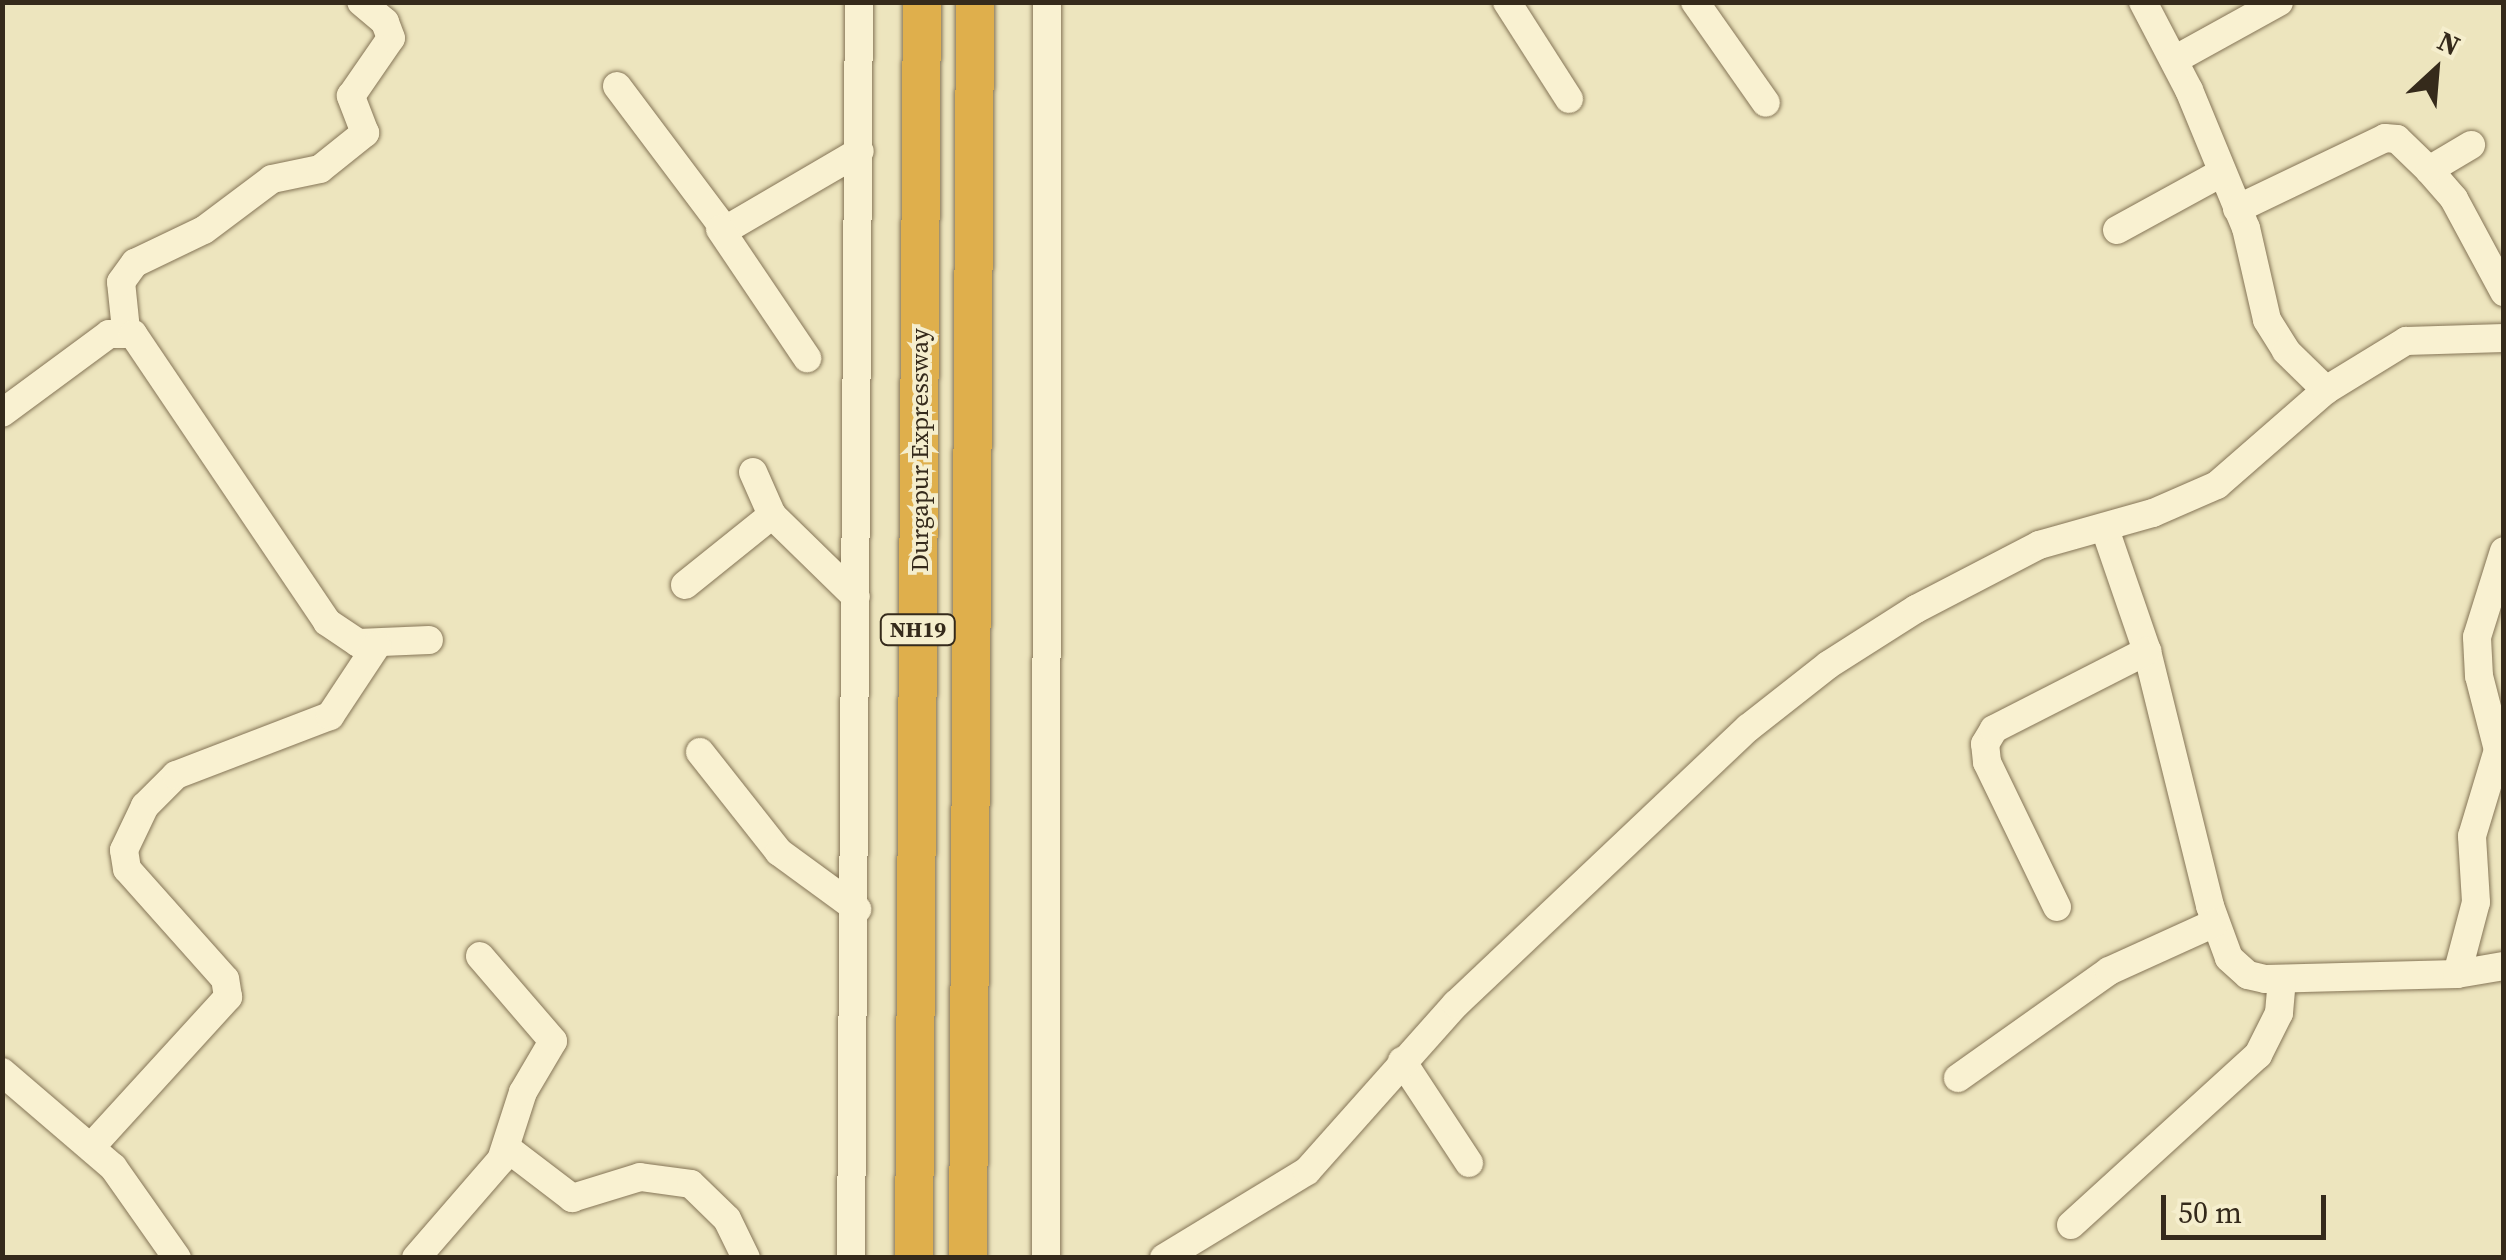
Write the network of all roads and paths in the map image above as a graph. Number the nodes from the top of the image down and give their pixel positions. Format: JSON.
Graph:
{"nodes":[{"id":1,"x":361,"y":2,"type":"edge"},
{"id":2,"x":859,"y":2,"type":"edge"},
{"id":3,"x":922,"y":2,"type":"edge"},
{"id":4,"x":974,"y":2,"type":"edge"},
{"id":5,"x":1048,"y":2,"type":"edge"},
{"id":6,"x":1507,"y":2,"type":"edge"},
{"id":7,"x":1695,"y":2,"type":"edge"},
{"id":8,"x":2142,"y":2,"type":"edge"},
{"id":9,"x":2279,"y":2,"type":"edge"},
{"id":10,"x":2174,"y":60,"type":"junction"},
{"id":11,"x":616,"y":86,"type":"dead end"},
{"id":12,"x":1568,"y":99,"type":"dead end"},
{"id":13,"x":1766,"y":103,"type":"dead end"},
{"id":14,"x":2471,"y":146,"type":"dead end"},
{"id":15,"x":860,"y":151,"type":"junction"},
{"id":16,"x":2430,"y":170,"type":"junction"},
{"id":17,"x":2221,"y":173,"type":"junction"},
{"id":18,"x":2238,"y":210,"type":"junction"},
{"id":19,"x":720,"y":229,"type":"junction"},
{"id":20,"x":2116,"y":230,"type":"dead end"},
{"id":21,"x":2504,"y":292,"type":"edge"},
{"id":22,"x":126,"y":330,"type":"junction"},
{"id":23,"x":2504,"y":338,"type":"edge"},
{"id":24,"x":807,"y":358,"type":"dead end"},
{"id":25,"x":2326,"y":390,"type":"junction"},
{"id":26,"x":2,"y":413,"type":"edge"},
{"id":27,"x":752,"y":472,"type":"dead end"},
{"id":28,"x":772,"y":515,"type":"junction"},
{"id":29,"x":2104,"y":529,"type":"junction"},
{"id":30,"x":2504,"y":551,"type":"edge"},
{"id":31,"x":685,"y":586,"type":"dead end"},
{"id":32,"x":856,"y":597,"type":"junction"},
{"id":33,"x":429,"y":640,"type":"dead end"},
{"id":34,"x":376,"y":645,"type":"junction"},
{"id":35,"x":2148,"y":651,"type":"junction"},
{"id":36,"x":700,"y":752,"type":"dead end"},
{"id":37,"x":2058,"y":907,"type":"dead end"},
{"id":38,"x":857,"y":909,"type":"junction"},
{"id":39,"x":2215,"y":923,"type":"junction"},
{"id":40,"x":480,"y":956,"type":"dead end"},
{"id":41,"x":2504,"y":966,"type":"edge"},
{"id":42,"x":2457,"y":974,"type":"junction"},
{"id":43,"x":2282,"y":978,"type":"junction"},
{"id":44,"x":1402,"y":1061,"type":"junction"},
{"id":45,"x":2,"y":1072,"type":"edge"},
{"id":46,"x":1958,"y":1078,"type":"dead end"},
{"id":47,"x":92,"y":1146,"type":"junction"},
{"id":48,"x":508,"y":1149,"type":"junction"},
{"id":49,"x":1470,"y":1163,"type":"dead end"},
{"id":50,"x":2071,"y":1225,"type":"dead end"},
{"id":51,"x":1169,"y":1256,"type":"edge"},
{"id":52,"x":177,"y":1258,"type":"edge"},
{"id":53,"x":416,"y":1258,"type":"edge"},
{"id":54,"x":746,"y":1258,"type":"edge"},
{"id":55,"x":851,"y":1258,"type":"edge"},
{"id":56,"x":914,"y":1258,"type":"edge"},
{"id":57,"x":968,"y":1258,"type":"edge"},
{"id":58,"x":1046,"y":1258,"type":"edge"}],
"edges":[{"from":1,"to":22,"type":"street"},
{"from":2,"to":15,"type":"street"},
{"from":3,"to":56,"type":"highway","name":"Durgapur Expressway","number":"NH19"},
{"from":4,"to":57,"type":"highway","name":"Durgapur Expressway","number":"NH19"},
{"from":5,"to":58,"type":"street"},
{"from":6,"to":12,"type":"street"},
{"from":7,"to":13,"type":"street"},
{"from":8,"to":10,"type":"street"},
{"from":9,"to":10,"type":"street"},
{"from":10,"to":17,"type":"street"},
{"from":11,"to":19,"type":"street"},
{"from":14,"to":16,"type":"street"},
{"from":15,"to":19,"type":"street"},
{"from":15,"to":32,"type":"street"},
{"from":16,"to":18,"type":"street"},
{"from":16,"to":21,"type":"street"},
{"from":17,"to":18,"type":"street"},
{"from":17,"to":20,"type":"street"},
{"from":18,"to":25,"type":"street"},
{"from":19,"to":24,"type":"street"},
{"from":22,"to":26,"type":"street"},
{"from":22,"to":34,"type":"street"},
{"from":23,"to":25,"type":"street"},
{"from":25,"to":29,"type":"street"},
{"from":27,"to":28,"type":"street"},
{"from":28,"to":31,"type":"street"},
{"from":28,"to":32,"type":"street"},
{"from":29,"to":35,"type":"street"},
{"from":29,"to":44,"type":"street"},
{"from":30,"to":42,"type":"street"},
{"from":32,"to":38,"type":"street"},
{"from":33,"to":34,"type":"street"},
{"from":34,"to":47,"type":"street"},
{"from":35,"to":37,"type":"street"},
{"from":35,"to":39,"type":"street"},
{"from":36,"to":38,"type":"street"},
{"from":38,"to":55,"type":"street"},
{"from":39,"to":43,"type":"street"},
{"from":39,"to":46,"type":"street"},
{"from":40,"to":48,"type":"street"},
{"from":41,"to":42,"type":"street"},
{"from":42,"to":43,"type":"street"},
{"from":43,"to":50,"type":"street"},
{"from":44,"to":49,"type":"street"},
{"from":44,"to":51,"type":"street"},
{"from":45,"to":47,"type":"street"},
{"from":47,"to":52,"type":"street"},
{"from":48,"to":53,"type":"street"},
{"from":48,"to":54,"type":"street"}]}
